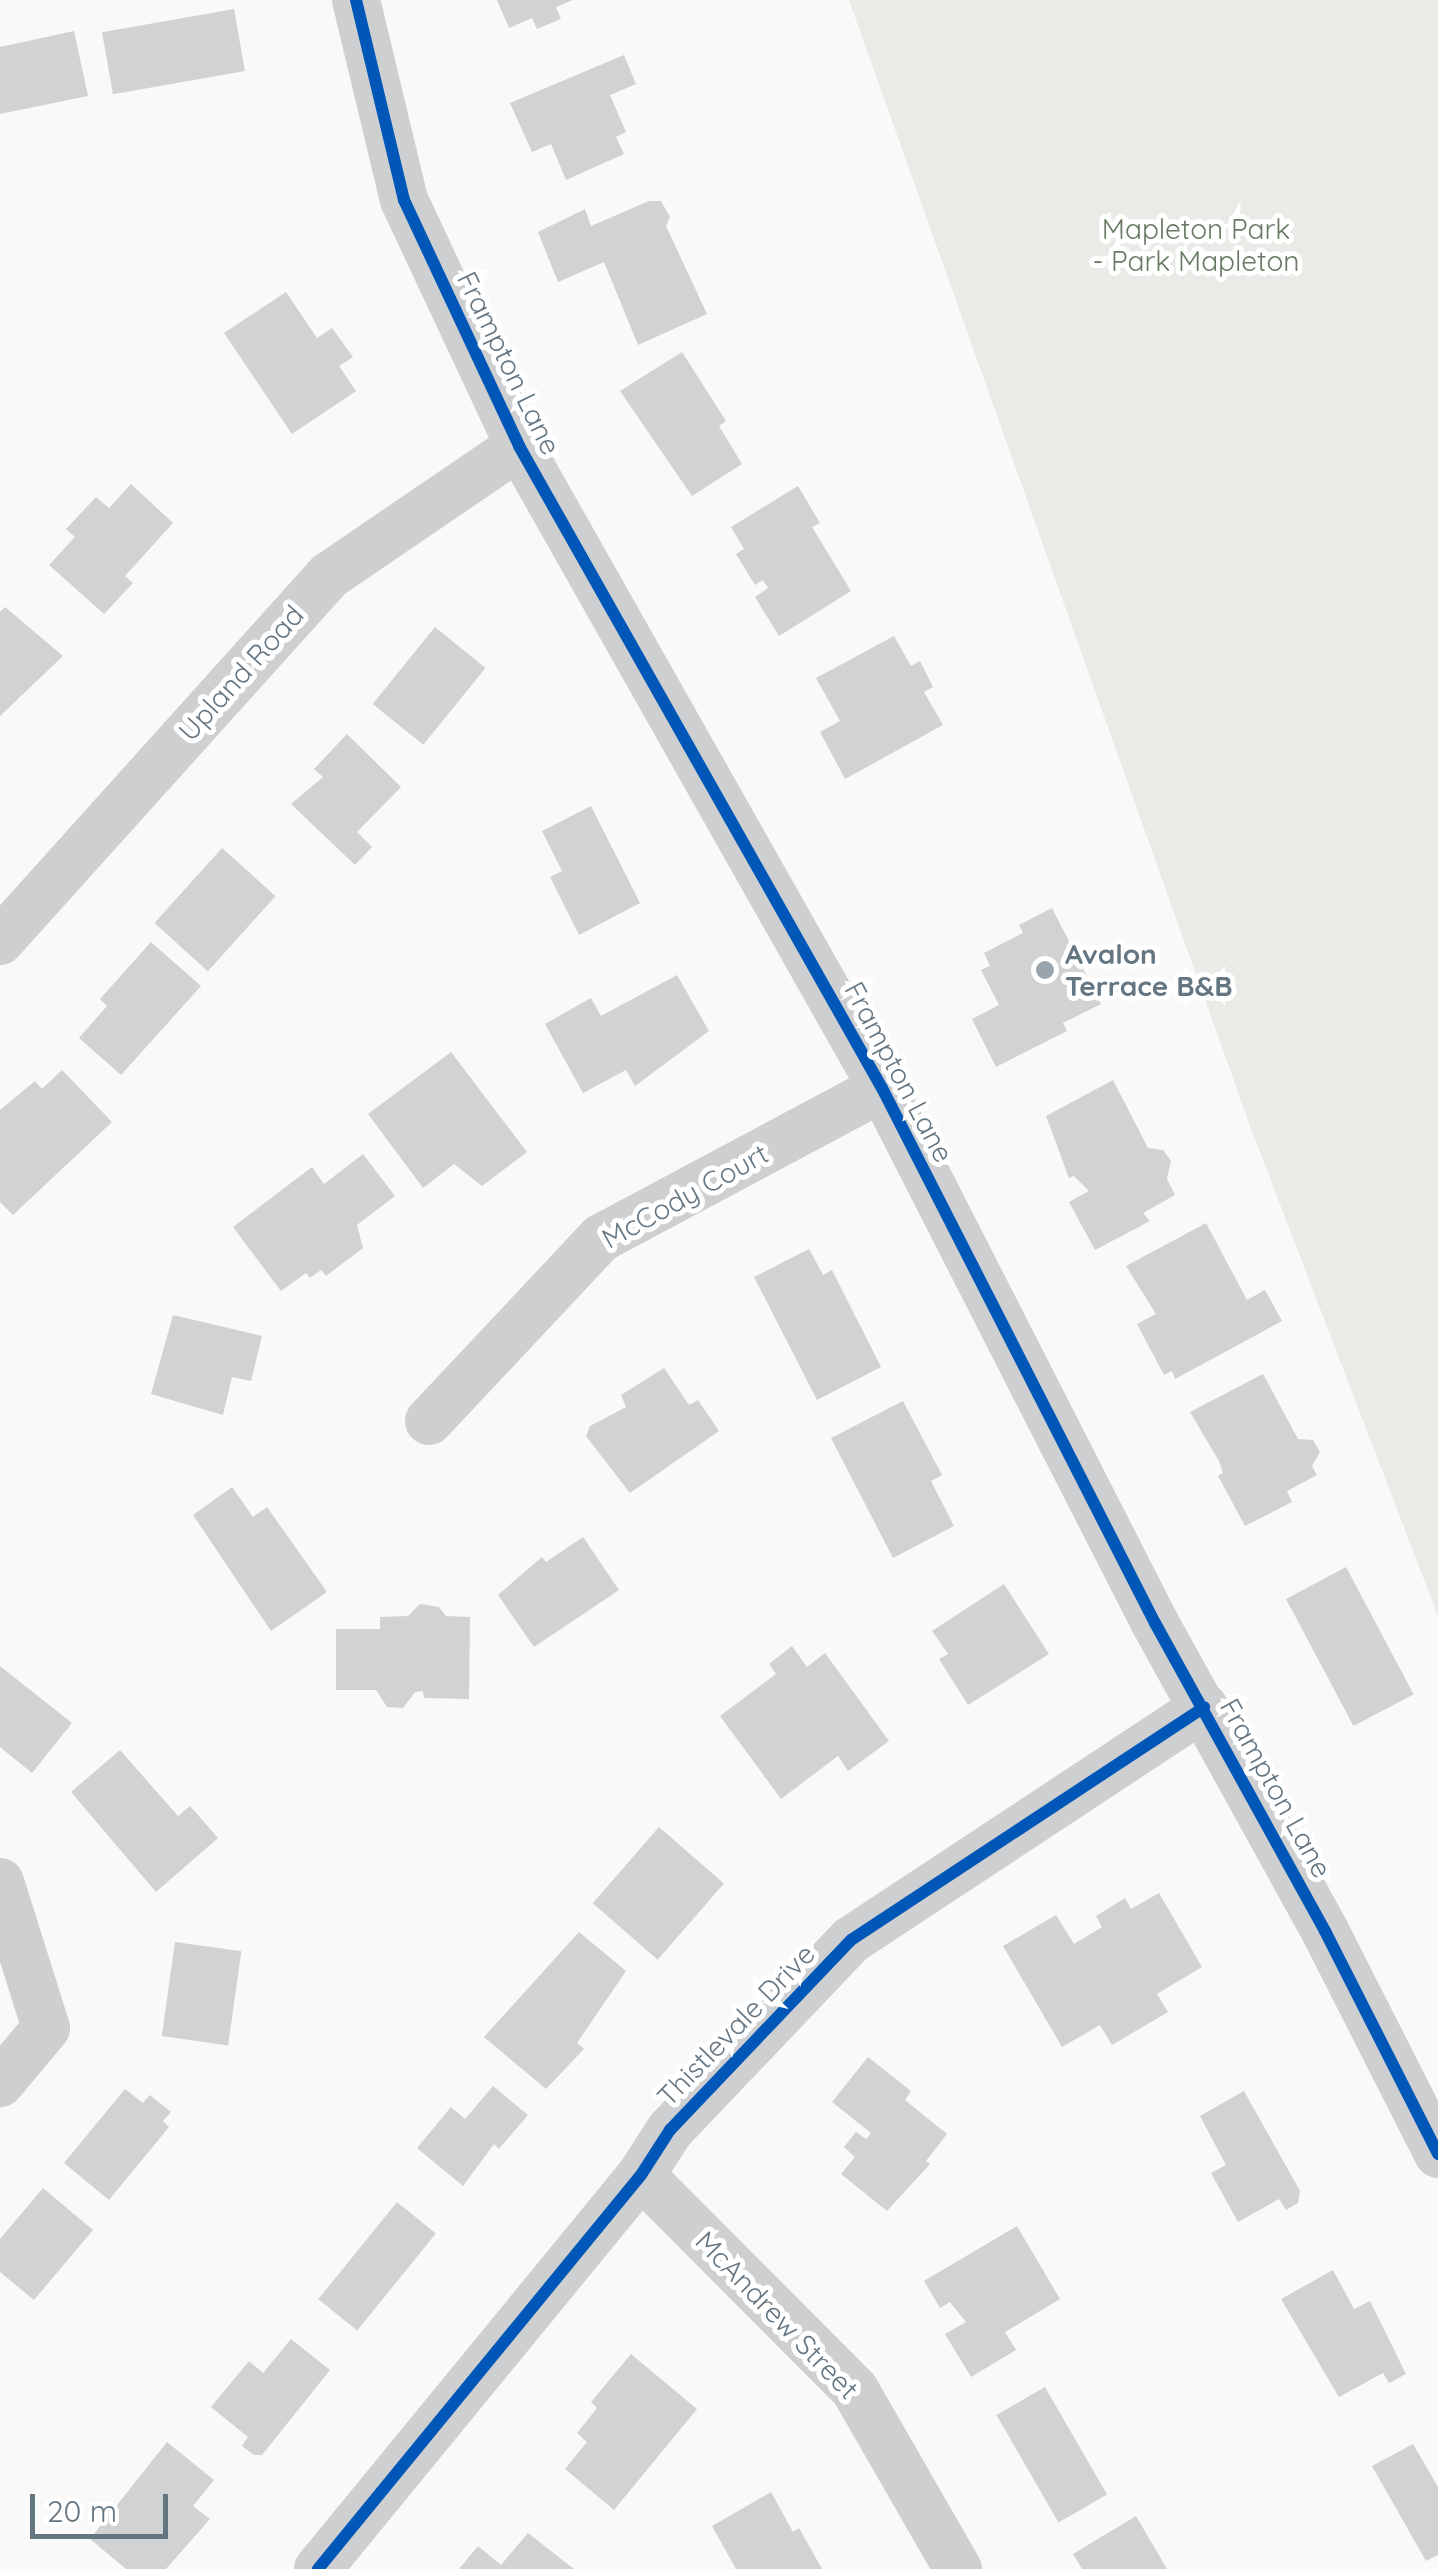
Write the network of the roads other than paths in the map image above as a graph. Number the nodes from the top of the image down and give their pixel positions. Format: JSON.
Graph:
{"nodes":[{"id":1,"x":356,"y":0,"type":"edge"},
{"id":2,"x":519,"y":446,"type":"junction"},
{"id":3,"x":0,"y":941,"type":"edge"},
{"id":4,"x":882,"y":1088,"type":"junction"},
{"id":5,"x":429,"y":1422,"type":"dead end"},
{"id":6,"x":1204,"y":1707,"type":"junction"},
{"id":7,"x":0,"y":1882,"type":"edge"},
{"id":8,"x":0,"y":2083,"type":"edge"},
{"id":9,"x":1438,"y":2154,"type":"edge"},
{"id":10,"x":642,"y":2175,"type":"junction"},
{"id":11,"x":318,"y":2569,"type":"edge"},
{"id":12,"x":958,"y":2569,"type":"edge"}],
"edges":[{"from":1,"to":2,"type":"street","name":"Frampton Lane"},
{"from":2,"to":3,"type":"street","name":"Upland Road"},
{"from":2,"to":4,"type":"street","name":"Frampton Lane"},
{"from":4,"to":5,"type":"street","name":"McCody Court"},
{"from":4,"to":6,"type":"street","name":"Frampton Lane"},
{"from":6,"to":9,"type":"street","name":"Frampton Lane"},
{"from":6,"to":10,"type":"street","name":"Thistlevale Drive"},
{"from":7,"to":8,"type":"street"},
{"from":10,"to":11,"type":"street","name":"Thistlevale Drive"},
{"from":10,"to":12,"type":"street","name":"McAndrew Street"}]}
